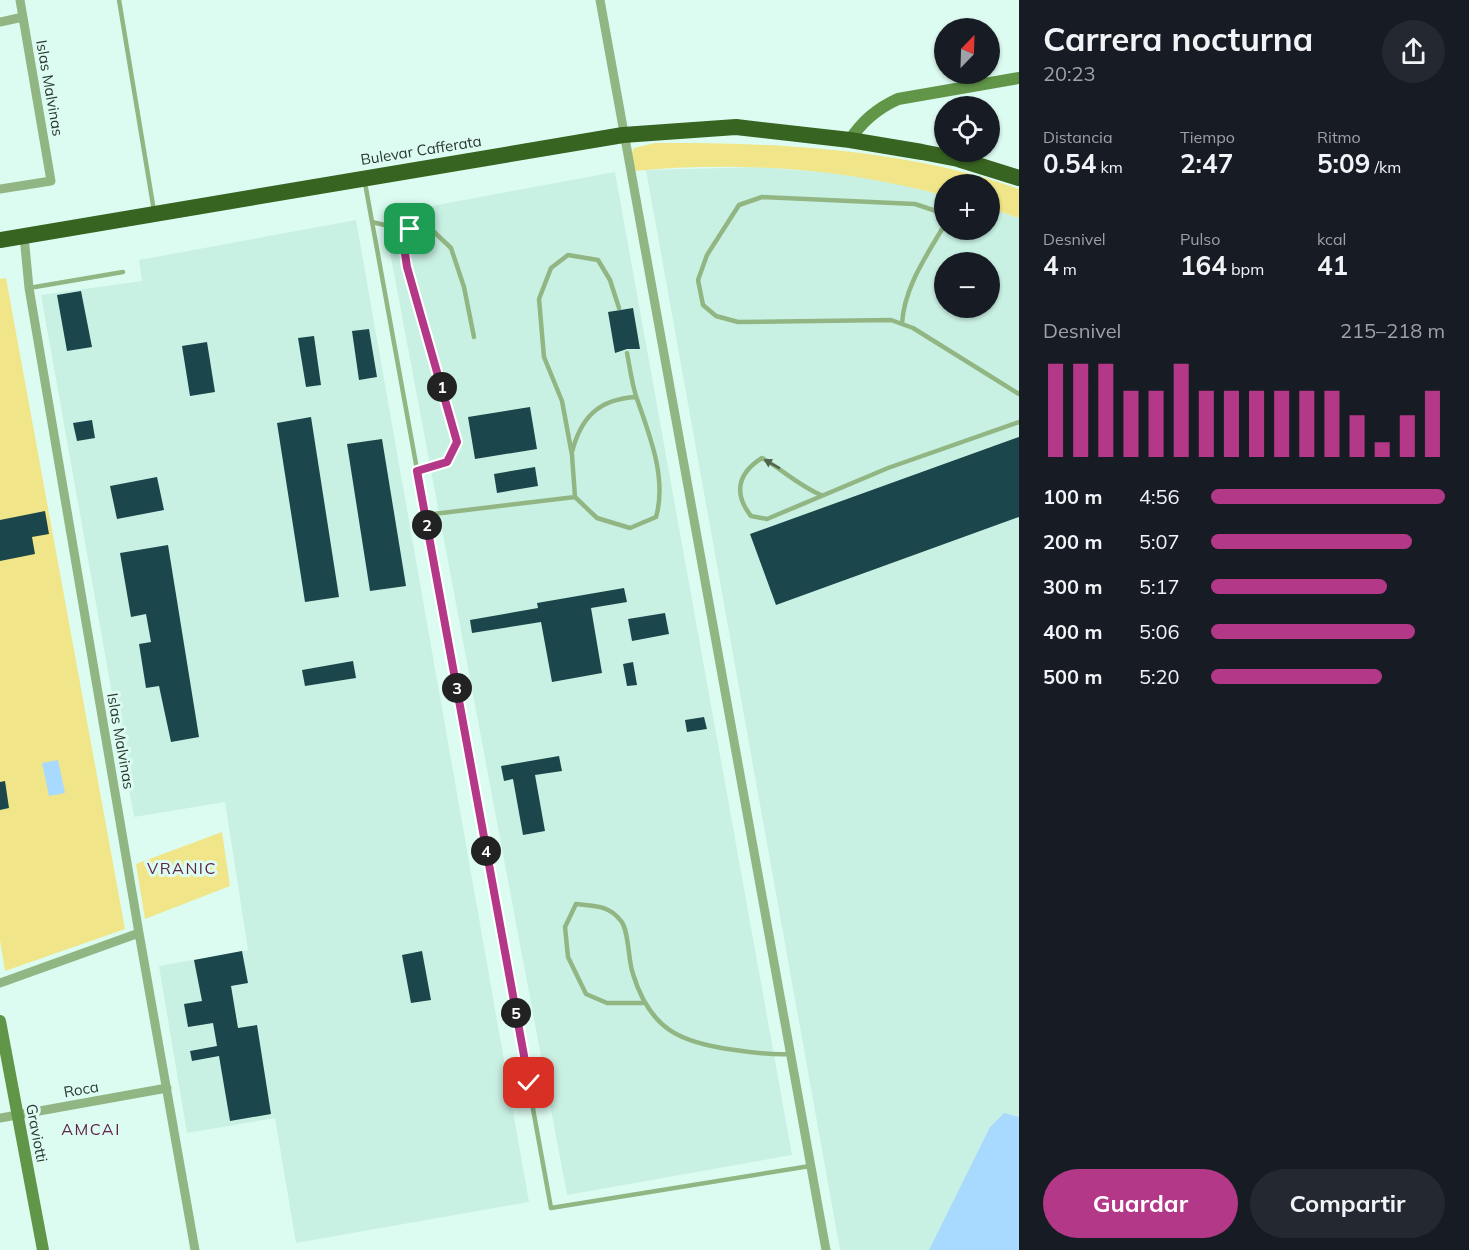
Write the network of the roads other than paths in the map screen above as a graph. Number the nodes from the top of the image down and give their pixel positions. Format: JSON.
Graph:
{"nodes":[{"id":1,"x":20,"y":0,"type":"edge"},
{"id":2,"x":119,"y":0,"type":"edge"},
{"id":3,"x":600,"y":0,"type":"edge"},
{"id":4,"x":23,"y":17,"type":"junction"},
{"id":5,"x":0,"y":22,"type":"edge"},
{"id":6,"x":1019,"y":78,"type":"edge"},
{"id":7,"x":623,"y":135,"type":"junction"},
{"id":8,"x":850,"y":140,"type":"junction"},
{"id":9,"x":364,"y":178,"type":"junction"},
{"id":10,"x":1019,"y":178,"type":"edge"},
{"id":11,"x":0,"y":189,"type":"edge"},
{"id":12,"x":934,"y":210,"type":"edge"},
{"id":13,"x":154,"y":214,"type":"junction"},
{"id":14,"x":372,"y":222,"type":"junction"},
{"id":15,"x":24,"y":236,"type":"junction"},
{"id":16,"x":0,"y":240,"type":"edge"},
{"id":17,"x":403,"y":240,"type":"junction"},
{"id":18,"x":936,"y":240,"type":"edge"},
{"id":19,"x":123,"y":272,"type":"dead end"},
{"id":20,"x":29,"y":288,"type":"junction"},
{"id":21,"x":619,"y":308,"type":"dead end"},
{"id":22,"x":902,"y":324,"type":"junction"},
{"id":23,"x":474,"y":337,"type":"dead end"},
{"id":24,"x":627,"y":353,"type":"dead end"},
{"id":25,"x":1019,"y":394,"type":"edge"},
{"id":26,"x":636,"y":397,"type":"junction"},
{"id":27,"x":1019,"y":422,"type":"edge"},
{"id":28,"x":572,"y":455,"type":"junction"},
{"id":29,"x":417,"y":471,"type":"junction"},
{"id":30,"x":821,"y":495,"type":"junction"},
{"id":31,"x":574,"y":497,"type":"junction"},
{"id":32,"x":425,"y":515,"type":"junction"},
{"id":33,"x":139,"y":933,"type":"junction"},
{"id":34,"x":0,"y":983,"type":"edge"},
{"id":35,"x":643,"y":1003,"type":"junction"},
{"id":36,"x":0,"y":1021,"type":"edge"},
{"id":37,"x":791,"y":1054,"type":"junction"},
{"id":38,"x":168,"y":1088,"type":"junction"},
{"id":39,"x":18,"y":1115,"type":"junction"},
{"id":40,"x":0,"y":1118,"type":"edge"},
{"id":41,"x":810,"y":1166,"type":"junction"},
{"id":42,"x":43,"y":1250,"type":"edge"},
{"id":43,"x":195,"y":1250,"type":"edge"},
{"id":44,"x":825,"y":1250,"type":"edge"}],
"edges":[{"from":1,"to":4,"type":"street","name":"Islas Malvinas"},
{"from":2,"to":13,"type":"lane"},
{"from":3,"to":7,"type":"street"},
{"from":4,"to":5,"type":"street"},
{"from":4,"to":11,"type":"street","name":"Islas Malvinas"},
{"from":6,"to":8,"type":"street"},
{"from":7,"to":8,"type":"highway","name":"Bulevar Cafferata"},
{"from":7,"to":9,"type":"highway","name":"Bulevar Cafferata"},
{"from":7,"to":37,"type":"street"},
{"from":8,"to":10,"type":"highway","name":"Bulevar Cafferata"},
{"from":9,"to":13,"type":"highway","name":"Bulevar Cafferata"},
{"from":9,"to":14,"type":"lane"},
{"from":12,"to":22,"type":"lane"},
{"from":13,"to":15,"type":"highway","name":"Bulevar Cafferata"},
{"from":14,"to":17,"type":"lane"},
{"from":14,"to":29,"type":"lane"},
{"from":15,"to":16,"type":"highway","name":"Bulevar Cafferata"},
{"from":15,"to":20,"type":"street","name":"Islas Malvinas"},
{"from":17,"to":23,"type":"lane"},
{"from":17,"to":29,"type":"lane"},
{"from":18,"to":22,"type":"lane"},
{"from":19,"to":20,"type":"lane"},
{"from":20,"to":33,"type":"street","name":"Islas Malvinas"},
{"from":21,"to":28,"type":"lane"},
{"from":22,"to":25,"type":"lane"},
{"from":24,"to":26,"type":"lane"},
{"from":26,"to":28,"type":"lane"},
{"from":26,"to":31,"type":"lane"},
{"from":27,"to":30,"type":"lane"},
{"from":28,"to":31,"type":"lane"},
{"from":29,"to":32,"type":"lane"},
{"from":30,"to":30,"type":"lane","one_way":true},
{"from":31,"to":32,"type":"lane"},
{"from":32,"to":41,"type":"lane"},
{"from":33,"to":34,"type":"street"},
{"from":33,"to":38,"type":"street","name":"Islas Malvinas"},
{"from":35,"to":35,"type":"lane"},
{"from":35,"to":37,"type":"lane"},
{"from":36,"to":39,"type":"street","name":"Graviotti"},
{"from":37,"to":41,"type":"street"},
{"from":38,"to":39,"type":"street","name":"Roca"},
{"from":38,"to":43,"type":"street","name":"Islas Malvinas"},
{"from":39,"to":40,"type":"street","name":"Roca"},
{"from":39,"to":42,"type":"street","name":"Graviotti"},
{"from":41,"to":44,"type":"street"}]}
